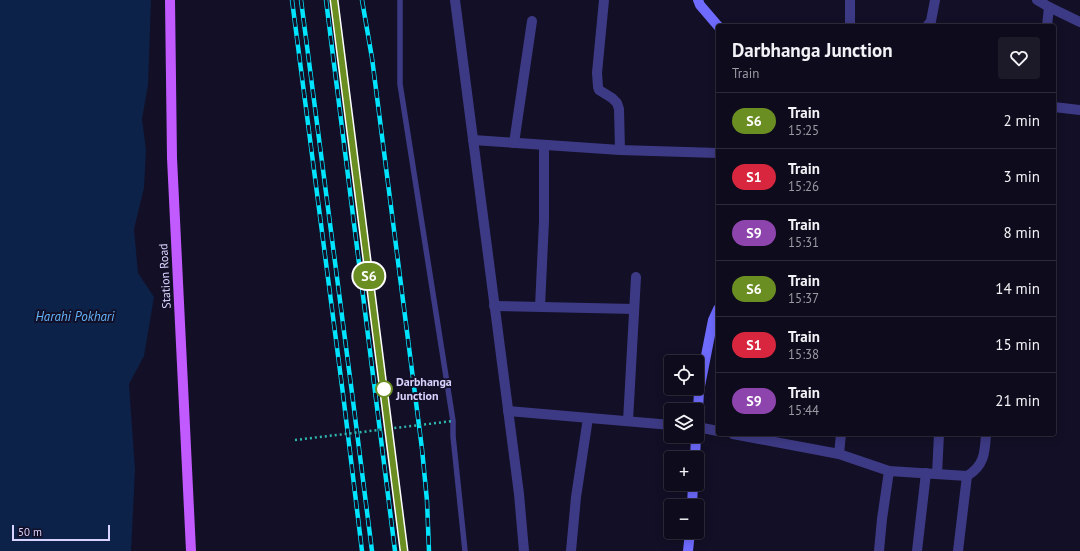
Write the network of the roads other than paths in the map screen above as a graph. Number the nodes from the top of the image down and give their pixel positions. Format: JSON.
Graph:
{"nodes":[{"id":1,"x":170,"y":0,"type":"edge"},
{"id":2,"x":400,"y":0,"type":"edge"},
{"id":3,"x":455,"y":0,"type":"edge"},
{"id":4,"x":604,"y":0,"type":"edge"},
{"id":5,"x":698,"y":0,"type":"edge"},
{"id":6,"x":850,"y":0,"type":"edge"},
{"id":7,"x":935,"y":0,"type":"edge"},
{"id":8,"x":1037,"y":0,"type":"edge"},
{"id":9,"x":1049,"y":7,"type":"junction"},
{"id":10,"x":532,"y":21,"type":"dead end"},
{"id":11,"x":1080,"y":22,"type":"edge"},
{"id":12,"x":716,"y":24,"type":"edge"},
{"id":13,"x":850,"y":24,"type":"edge"},
{"id":14,"x":929,"y":24,"type":"edge"},
{"id":15,"x":1047,"y":24,"type":"edge"},
{"id":16,"x":1056,"y":107,"type":"edge"},
{"id":17,"x":1080,"y":110,"type":"edge"},
{"id":18,"x":473,"y":140,"type":"junction"},
{"id":19,"x":514,"y":143,"type":"junction"},
{"id":20,"x":544,"y":145,"type":"junction"},
{"id":21,"x":620,"y":150,"type":"junction"},
{"id":22,"x":716,"y":153,"type":"edge"},
{"id":23,"x":636,"y":277,"type":"dead end"},
{"id":24,"x":494,"y":306,"type":"junction"},
{"id":25,"x":540,"y":307,"type":"junction"},
{"id":26,"x":634,"y":309,"type":"junction"},
{"id":27,"x":716,"y":315,"type":"edge"},
{"id":28,"x":698,"y":403,"type":"edge"},
{"id":29,"x":508,"y":411,"type":"junction"},
{"id":30,"x":588,"y":418,"type":"junction"},
{"id":31,"x":628,"y":421,"type":"junction"},
{"id":32,"x":664,"y":424,"type":"edge"},
{"id":33,"x":704,"y":429,"type":"edge"},
{"id":34,"x":716,"y":431,"type":"edge"},
{"id":35,"x":744,"y":436,"type":"edge"},
{"id":36,"x":841,"y":436,"type":"edge"},
{"id":37,"x":939,"y":436,"type":"edge"},
{"id":38,"x":986,"y":436,"type":"edge"},
{"id":39,"x":838,"y":454,"type":"junction"},
{"id":40,"x":889,"y":471,"type":"junction"},
{"id":41,"x":926,"y":473,"type":"junction"},
{"id":42,"x":937,"y":474,"type":"junction"},
{"id":43,"x":967,"y":476,"type":"junction"},
{"id":44,"x":689,"y":539,"type":"edge"},
{"id":45,"x":191,"y":551,"type":"edge"},
{"id":46,"x":465,"y":551,"type":"edge"},
{"id":47,"x":524,"y":551,"type":"edge"},
{"id":48,"x":571,"y":551,"type":"edge"},
{"id":49,"x":688,"y":551,"type":"edge"},
{"id":50,"x":879,"y":551,"type":"edge"},
{"id":51,"x":917,"y":551,"type":"edge"},
{"id":52,"x":958,"y":551,"type":"edge"}],
"edges":[{"from":1,"to":45,"type":"main road","name":"Station Road"},
{"from":2,"to":46,"type":"lane"},
{"from":3,"to":18,"type":"street"},
{"from":4,"to":21,"type":"street"},
{"from":5,"to":12,"type":"main road"},
{"from":6,"to":13,"type":"street"},
{"from":7,"to":14,"type":"street"},
{"from":8,"to":9,"type":"street"},
{"from":9,"to":11,"type":"street"},
{"from":9,"to":15,"type":"street"},
{"from":10,"to":19,"type":"street"},
{"from":16,"to":17,"type":"street"},
{"from":18,"to":19,"type":"street"},
{"from":18,"to":24,"type":"street"},
{"from":19,"to":20,"type":"street"},
{"from":20,"to":21,"type":"street"},
{"from":20,"to":25,"type":"street"},
{"from":21,"to":22,"type":"street"},
{"from":23,"to":26,"type":"street"},
{"from":24,"to":25,"type":"street"},
{"from":24,"to":29,"type":"street"},
{"from":25,"to":26,"type":"street"},
{"from":26,"to":31,"type":"street"},
{"from":27,"to":28,"type":"main road"},
{"from":29,"to":30,"type":"street"},
{"from":29,"to":47,"type":"street"},
{"from":30,"to":31,"type":"street"},
{"from":30,"to":48,"type":"street"},
{"from":31,"to":32,"type":"street"},
{"from":33,"to":34,"type":"street"},
{"from":35,"to":39,"type":"street"},
{"from":36,"to":39,"type":"street"},
{"from":37,"to":42,"type":"street"},
{"from":38,"to":43,"type":"street"},
{"from":39,"to":40,"type":"street"},
{"from":40,"to":41,"type":"street"},
{"from":40,"to":50,"type":"street"},
{"from":41,"to":42,"type":"street"},
{"from":41,"to":51,"type":"street"},
{"from":42,"to":43,"type":"street"},
{"from":43,"to":52,"type":"street"},
{"from":44,"to":49,"type":"main road"}]}
